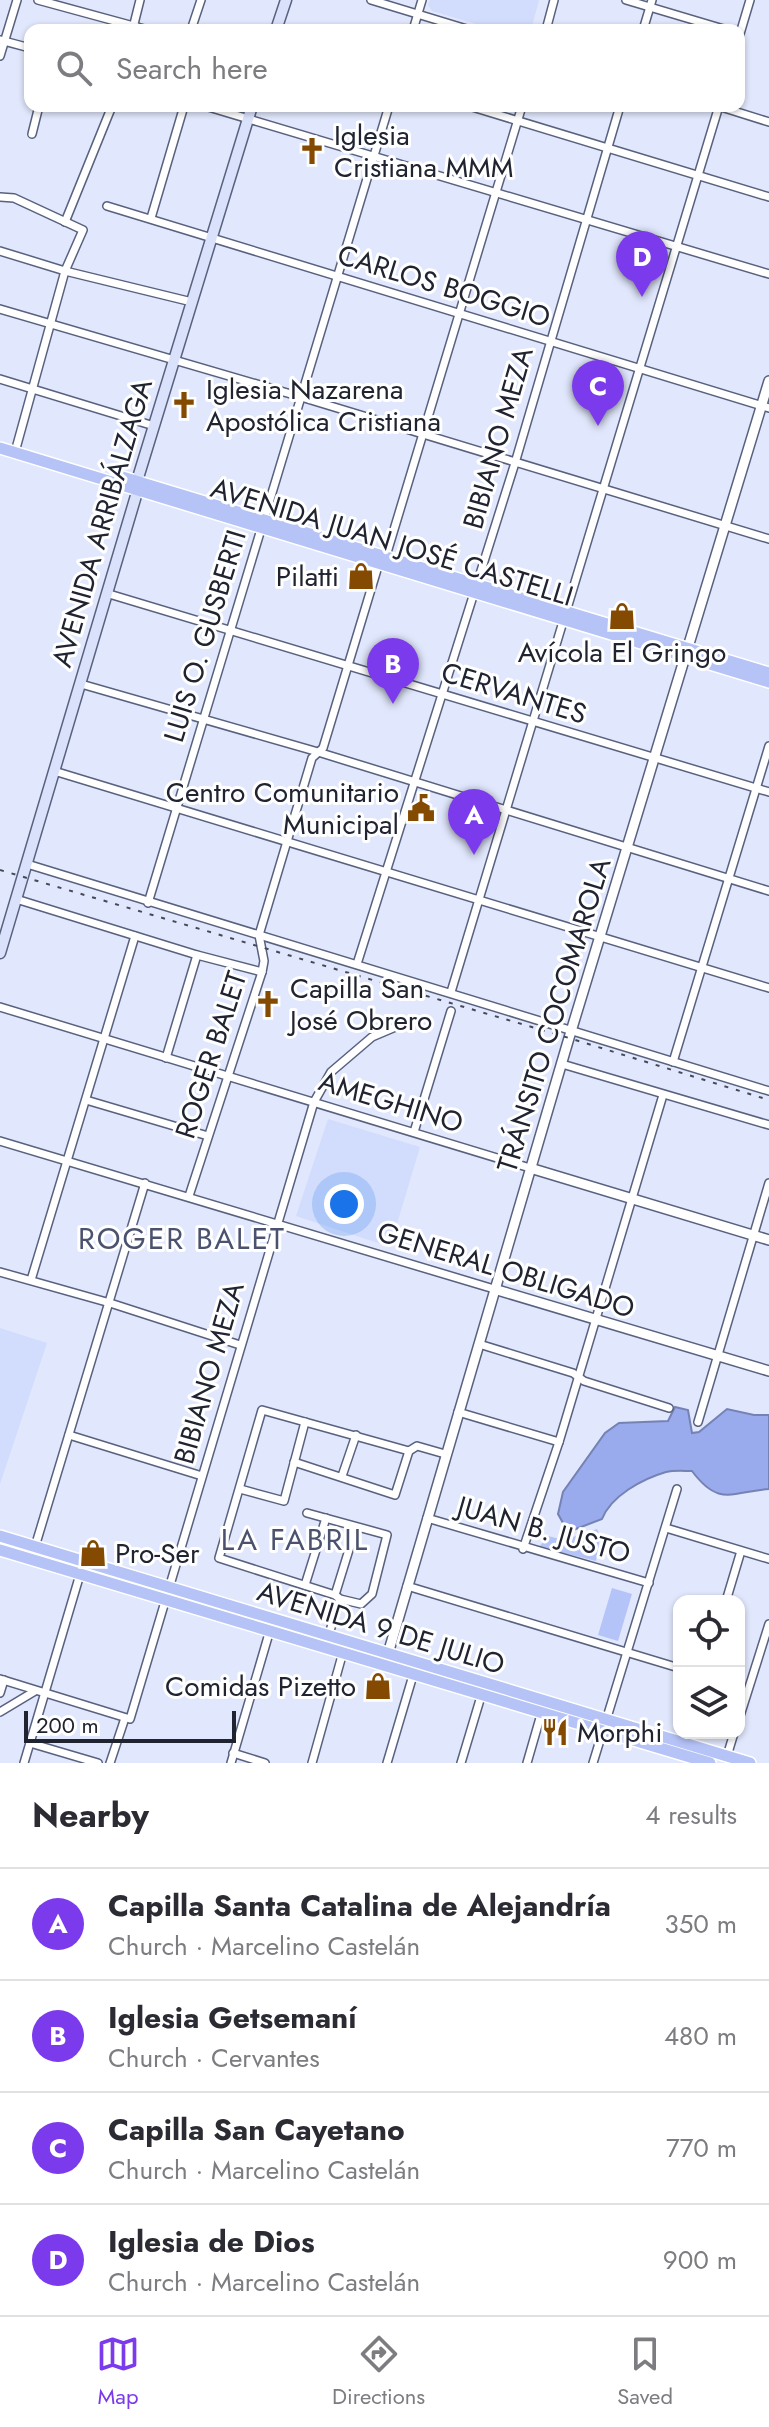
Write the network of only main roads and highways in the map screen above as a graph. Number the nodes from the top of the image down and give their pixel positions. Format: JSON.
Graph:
{"nodes":[{"id":1,"x":286,"y":0,"type":"edge"},
{"id":2,"x":278,"y":24,"type":"edge"},
{"id":3,"x":251,"y":112,"type":"edge"},
{"id":4,"x":0,"y":440,"type":"edge"},
{"id":5,"x":0,"y":448,"type":"edge"},
{"id":6,"x":16,"y":448,"type":"junction"},
{"id":7,"x":138,"y":485,"type":"junction"},
{"id":8,"x":686,"y":652,"type":"junction"},
{"id":9,"x":769,"y":673,"type":"edge"},
{"id":10,"x":769,"y":682,"type":"edge"},
{"id":11,"x":0,"y":953,"type":"edge"},
{"id":12,"x":0,"y":1536,"type":"edge"},
{"id":13,"x":0,"y":1550,"type":"edge"},
{"id":14,"x":166,"y":1594,"type":"junction"},
{"id":15,"x":605,"y":1726,"type":"junction"},
{"id":16,"x":726,"y":1760,"type":"edge"},
{"id":17,"x":710,"y":1763,"type":"edge"},
{"id":18,"x":750,"y":1763,"type":"edge"}],
"edges":[{"from":1,"to":2,"type":"main road"},
{"from":3,"to":7,"type":"main road","name":"AVENIDA ARRIBÁLZAGA"},
{"from":4,"to":6,"type":"main road","name":"AVENIDA JUAN JOSÉ CASTELLI"},
{"from":5,"to":6,"type":"main road","name":"AVENIDA JUAN JOSÉ CASTELLI"},
{"from":6,"to":7,"type":"main road","name":"AVENIDA JUAN JOSÉ CASTELLI"},
{"from":7,"to":8,"type":"main road","name":"AVENIDA JUAN JOSÉ CASTELLI"},
{"from":7,"to":11,"type":"main road","name":"AVENIDA ARRIBÁLZAGA"},
{"from":8,"to":9,"type":"main road","name":"AVENIDA JUAN JOSÉ CASTELLI"},
{"from":8,"to":10,"type":"main road","name":"AVENIDA JUAN JOSÉ CASTELLI"},
{"from":12,"to":14,"type":"main road","name":"AVENIDA 9 DE JULIO"},
{"from":13,"to":14,"type":"main road","name":"AVENIDA 9 DE JULIO"},
{"from":14,"to":15,"type":"main road","name":"AVENIDA 9 DE JULIO"},
{"from":15,"to":16,"type":"main road","name":"AVENIDA 9 DE JULIO"},
{"from":15,"to":17,"type":"main road","name":"AVENIDA 9 DE JULIO"},
{"from":16,"to":18,"type":"main road","name":"AVENIDA 9 DE JULIO"}]}
